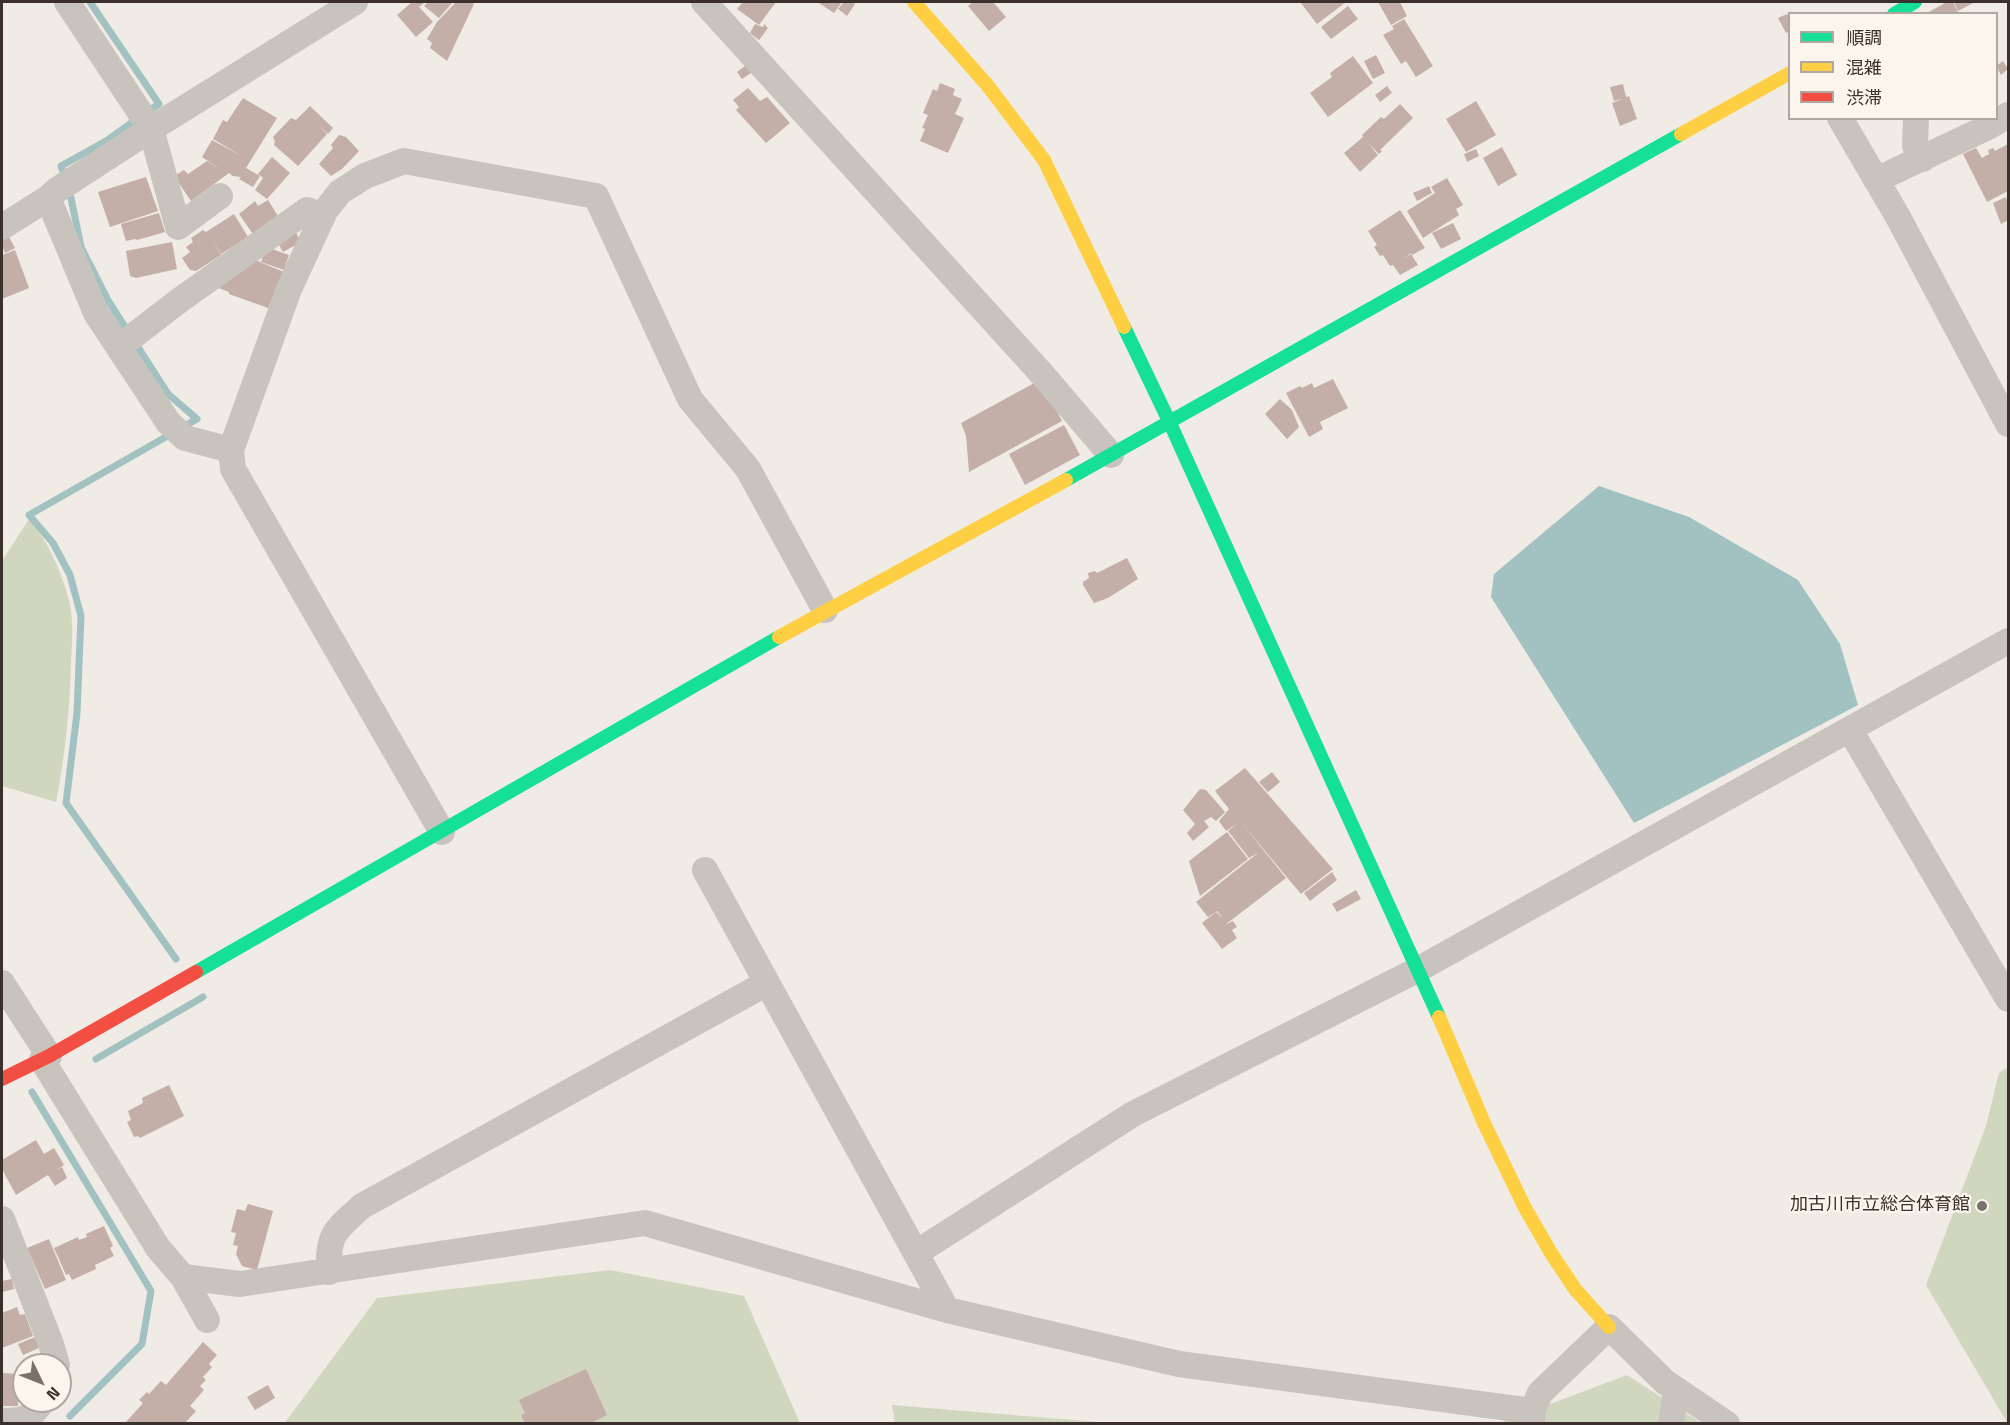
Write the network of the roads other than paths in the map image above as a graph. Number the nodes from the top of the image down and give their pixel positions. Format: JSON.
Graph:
{"nodes":[{"id":1,"x":68,"y":2,"type":"edge"},
{"id":2,"x":355,"y":2,"type":"edge"},
{"id":3,"x":704,"y":2,"type":"edge"},
{"id":4,"x":914,"y":2,"type":"edge"},
{"id":5,"x":1915,"y":2,"type":"edge"},
{"id":6,"x":1898,"y":12,"type":"edge"},
{"id":7,"x":1788,"y":74,"type":"edge"},
{"id":8,"x":2008,"y":115,"type":"edge"},
{"id":9,"x":1841,"y":120,"type":"edge"},
{"id":10,"x":1916,"y":120,"type":"edge"},
{"id":11,"x":151,"y":129,"type":"junction"},
{"id":12,"x":1923,"y":159,"type":"junction"},
{"id":13,"x":1876,"y":180,"type":"junction"},
{"id":14,"x":60,"y":189,"type":"junction"},
{"id":15,"x":220,"y":196,"type":"dead end"},
{"id":16,"x":323,"y":216,"type":"junction"},
{"id":17,"x":2,"y":227,"type":"edge"},
{"id":18,"x":128,"y":340,"type":"junction"},
{"id":19,"x":1169,"y":422,"type":"junction"},
{"id":20,"x":2008,"y":424,"type":"edge"},
{"id":21,"x":231,"y":450,"type":"junction"},
{"id":22,"x":1111,"y":455,"type":"junction"},
{"id":23,"x":825,"y":610,"type":"junction"},
{"id":24,"x":2008,"y":641,"type":"edge"},
{"id":25,"x":1850,"y":730,"type":"junction"},
{"id":26,"x":442,"y":832,"type":"junction"},
{"id":27,"x":705,"y":870,"type":"dead end"},
{"id":28,"x":1419,"y":969,"type":"junction"},
{"id":29,"x":2,"y":983,"type":"edge"},
{"id":30,"x":767,"y":983,"type":"junction"},
{"id":31,"x":2008,"y":999,"type":"edge"},
{"id":32,"x":45,"y":1058,"type":"junction"},
{"id":33,"x":2,"y":1079,"type":"edge"},
{"id":34,"x":2,"y":1219,"type":"edge"},
{"id":35,"x":916,"y":1253,"type":"junction"},
{"id":36,"x":329,"y":1272,"type":"junction"},
{"id":37,"x":183,"y":1277,"type":"junction"},
{"id":38,"x":947,"y":1310,"type":"junction"},
{"id":39,"x":207,"y":1320,"type":"dead end"},
{"id":40,"x":1609,"y":1327,"type":"junction"},
{"id":41,"x":54,"y":1353,"type":"edge"},
{"id":42,"x":1676,"y":1390,"type":"junction"},
{"id":43,"x":33,"y":1413,"type":"edge"},
{"id":44,"x":1532,"y":1417,"type":"edge"},
{"id":45,"x":20,"y":1422,"type":"edge"},
{"id":46,"x":1671,"y":1424,"type":"edge"},
{"id":47,"x":1727,"y":1424,"type":"edge"}],
"edges":[{"from":1,"to":11,"type":"street"},
{"from":2,"to":11,"type":"street"},
{"from":3,"to":22,"type":"street"},
{"from":4,"to":19,"type":"street"},
{"from":5,"to":6,"type":"street"},
{"from":7,"to":19,"type":"street"},
{"from":8,"to":12,"type":"street"},
{"from":9,"to":13,"type":"street"},
{"from":10,"to":12,"type":"street"},
{"from":11,"to":14,"type":"street"},
{"from":11,"to":15,"type":"street"},
{"from":12,"to":13,"type":"street"},
{"from":13,"to":20,"type":"street"},
{"from":14,"to":17,"type":"street"},
{"from":14,"to":18,"type":"street"},
{"from":16,"to":18,"type":"street"},
{"from":16,"to":21,"type":"street"},
{"from":16,"to":23,"type":"street"},
{"from":18,"to":21,"type":"street"},
{"from":19,"to":22,"type":"street"},
{"from":19,"to":28,"type":"street"},
{"from":21,"to":26,"type":"street"},
{"from":22,"to":23,"type":"street"},
{"from":23,"to":26,"type":"street"},
{"from":24,"to":25,"type":"street"},
{"from":25,"to":28,"type":"street"},
{"from":25,"to":31,"type":"street"},
{"from":26,"to":32,"type":"street"},
{"from":27,"to":30,"type":"street"},
{"from":28,"to":35,"type":"street"},
{"from":28,"to":40,"type":"street"},
{"from":29,"to":32,"type":"street"},
{"from":30,"to":35,"type":"street"},
{"from":30,"to":36,"type":"street"},
{"from":32,"to":33,"type":"street"},
{"from":32,"to":37,"type":"street"},
{"from":34,"to":41,"type":"street"},
{"from":35,"to":38,"type":"street"},
{"from":36,"to":37,"type":"street"},
{"from":36,"to":38,"type":"street"},
{"from":37,"to":39,"type":"street"},
{"from":38,"to":44,"type":"street"},
{"from":40,"to":42,"type":"street"},
{"from":40,"to":44,"type":"street"},
{"from":42,"to":46,"type":"street"},
{"from":42,"to":47,"type":"street"},
{"from":43,"to":45,"type":"street"}]}
